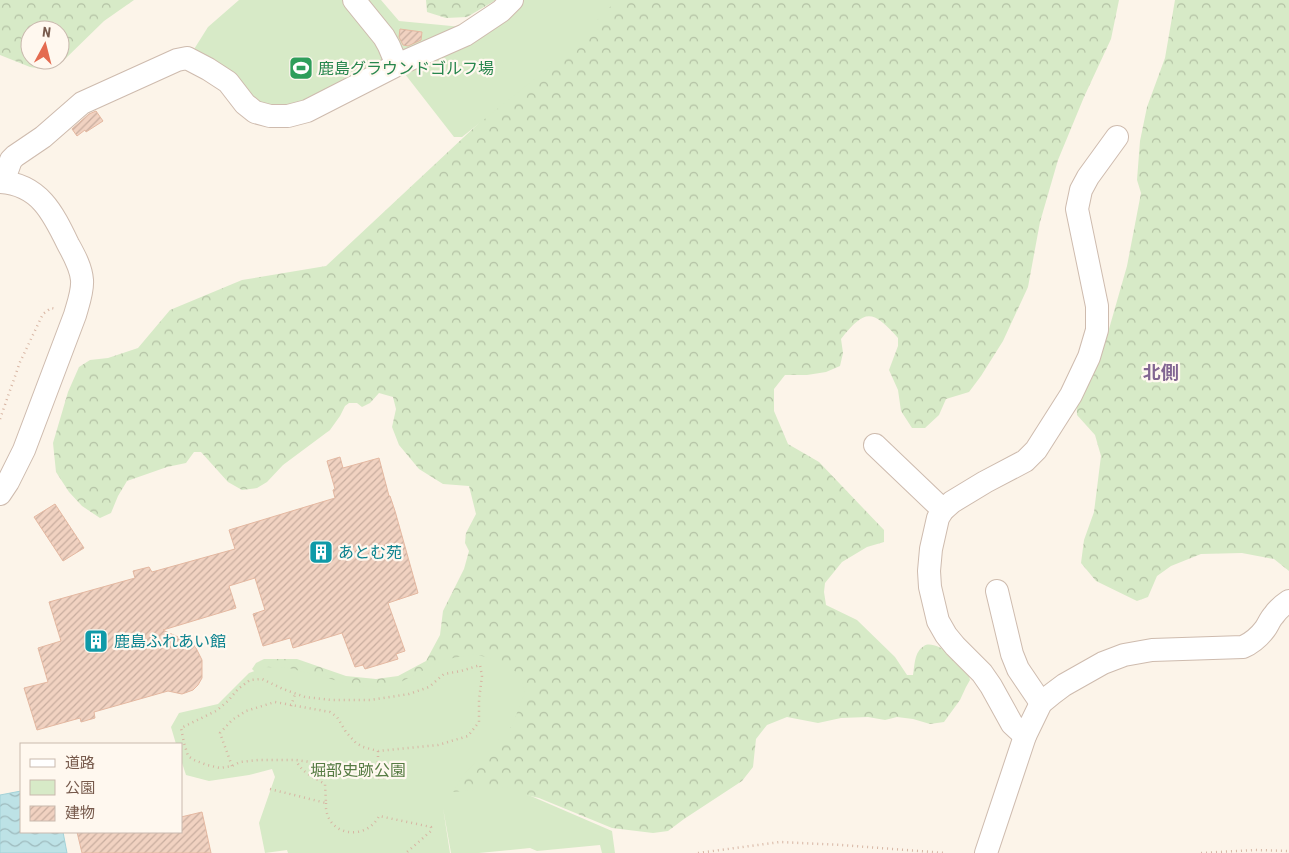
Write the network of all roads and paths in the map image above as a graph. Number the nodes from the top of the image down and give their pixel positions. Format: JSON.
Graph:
{"nodes":[{"id":1,"x":354,"y":0,"type":"edge"},
{"id":2,"x":512,"y":0,"type":"edge"},
{"id":3,"x":397,"y":65,"type":"junction"},
{"id":4,"x":1117,"y":137,"type":"dead end"},
{"id":5,"x":1,"y":182,"type":"edge"},
{"id":6,"x":75,"y":315,"type":"junction"},
{"id":7,"x":0,"y":419,"type":"edge"},
{"id":8,"x":875,"y":446,"type":"dead end"},
{"id":9,"x":0,"y":494,"type":"edge"},
{"id":10,"x":943,"y":510,"type":"junction"},
{"id":11,"x":997,"y":591,"type":"dead end"},
{"id":12,"x":1289,"y":600,"type":"edge"},
{"id":13,"x":295,"y":694,"type":"junction"},
{"id":14,"x":1041,"y":703,"type":"junction"},
{"id":15,"x":291,"y":706,"type":"junction"},
{"id":16,"x":1025,"y":736,"type":"junction"},
{"id":17,"x":378,"y":751,"type":"junction"},
{"id":18,"x":296,"y":760,"type":"junction"},
{"id":19,"x":232,"y":766,"type":"junction"},
{"id":20,"x":378,"y":770,"type":"junction"},
{"id":21,"x":377,"y":776,"type":"junction"},
{"id":22,"x":270,"y":789,"type":"dead end"},
{"id":23,"x":326,"y":803,"type":"junction"},
{"id":24,"x":1289,"y":851,"type":"edge"},
{"id":25,"x":406,"y":853,"type":"edge"},
{"id":26,"x":698,"y":853,"type":"edge"},
{"id":27,"x":945,"y":853,"type":"edge"},
{"id":28,"x":986,"y":853,"type":"edge"},
{"id":29,"x":1201,"y":853,"type":"edge"}],
"edges":[{"from":1,"to":3,"type":"street"},
{"from":2,"to":3,"type":"street"},
{"from":3,"to":5,"type":"street"},
{"from":4,"to":10,"type":"street"},
{"from":5,"to":6,"type":"street"},
{"from":6,"to":7,"type":"path"},
{"from":6,"to":9,"type":"street"},
{"from":8,"to":10,"type":"street"},
{"from":10,"to":16,"type":"street"},
{"from":11,"to":14,"type":"street"},
{"from":12,"to":14,"type":"street"},
{"from":13,"to":15,"type":"path"},
{"from":13,"to":17,"type":"path"},
{"from":13,"to":19,"type":"path"},
{"from":14,"to":16,"type":"street"},
{"from":15,"to":17,"type":"path"},
{"from":15,"to":19,"type":"path"},
{"from":16,"to":28,"type":"street"},
{"from":17,"to":20,"type":"path"},
{"from":18,"to":19,"type":"path"},
{"from":18,"to":21,"type":"path"},
{"from":18,"to":23,"type":"path"},
{"from":20,"to":21,"type":"path"},
{"from":20,"to":21,"type":"path"},
{"from":22,"to":23,"type":"path"},
{"from":23,"to":25,"type":"path"},
{"from":24,"to":29,"type":"path"},
{"from":26,"to":27,"type":"path"}]}
